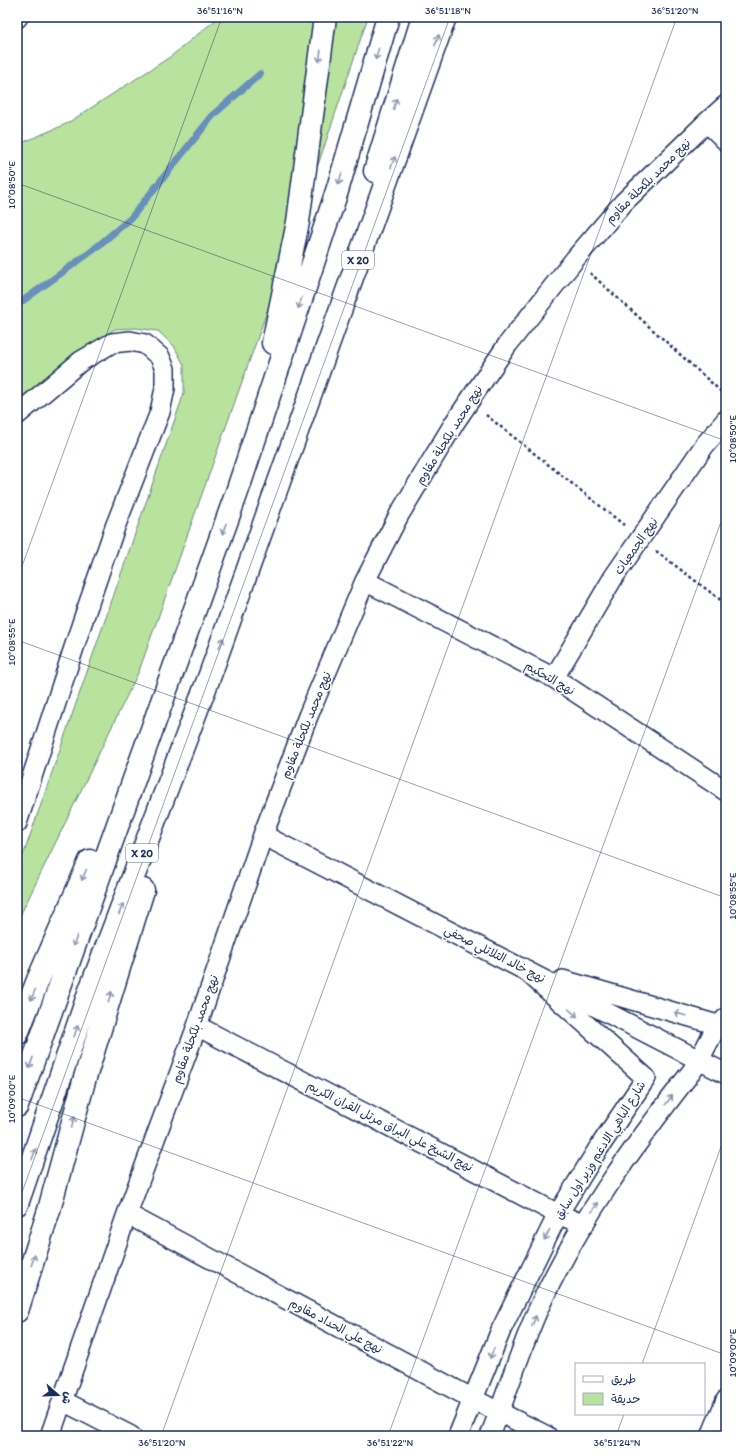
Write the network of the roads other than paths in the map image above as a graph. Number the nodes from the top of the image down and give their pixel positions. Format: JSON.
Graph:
{"nodes":[{"id":1,"x":326,"y":17,"type":"edge"},
{"id":2,"x":388,"y":17,"type":"edge"},
{"id":3,"x":423,"y":17,"type":"edge"},
{"id":4,"x":445,"y":17,"type":"edge"},
{"id":5,"x":726,"y":105,"type":"edge"},
{"id":6,"x":707,"y":122,"type":"junction"},
{"id":7,"x":726,"y":141,"type":"edge"},
{"id":8,"x":17,"y":416,"type":"edge"},
{"id":9,"x":726,"y":420,"type":"edge"},
{"id":10,"x":237,"y":492,"type":"junction"},
{"id":11,"x":271,"y":502,"type":"junction"},
{"id":12,"x":365,"y":581,"type":"junction"},
{"id":13,"x":177,"y":660,"type":"junction"},
{"id":14,"x":210,"y":675,"type":"junction"},
{"id":15,"x":554,"y":678,"type":"junction"},
{"id":16,"x":726,"y":791,"type":"edge"},
{"id":17,"x":17,"y":823,"type":"edge"},
{"id":18,"x":263,"y":835,"type":"junction"},
{"id":19,"x":524,"y":968,"type":"junction"},
{"id":20,"x":722,"y":1021,"type":"edge"},
{"id":21,"x":197,"y":1026,"type":"junction"},
{"id":22,"x":17,"y":1034,"type":"edge"},
{"id":23,"x":700,"y":1060,"type":"junction"},
{"id":24,"x":726,"y":1074,"type":"edge"},
{"id":25,"x":17,"y":1106,"type":"edge"},
{"id":26,"x":17,"y":1204,"type":"edge"},
{"id":27,"x":127,"y":1214,"type":"junction"},
{"id":28,"x":558,"y":1214,"type":"junction"},
{"id":29,"x":584,"y":1225,"type":"junction"},
{"id":30,"x":17,"y":1311,"type":"edge"},
{"id":31,"x":473,"y":1399,"type":"junction"},
{"id":32,"x":726,"y":1400,"type":"edge"},
{"id":33,"x":63,"y":1401,"type":"junction"},
{"id":34,"x":500,"y":1412,"type":"junction"},
{"id":35,"x":50,"y":1436,"type":"edge"},
{"id":36,"x":130,"y":1436,"type":"edge"},
{"id":37,"x":458,"y":1436,"type":"edge"},
{"id":38,"x":490,"y":1436,"type":"edge"},
{"id":39,"x":548,"y":1436,"type":"edge"},
{"id":40,"x":711,"y":1436,"type":"edge"}],
"edges":[{"from":1,"to":10,"type":"highway","one_way":true},
{"from":2,"to":10,"type":"highway","number":"X 20","one_way":true},
{"from":11,"to":3,"type":"highway","number":"X 20","one_way":true},
{"from":11,"to":4,"type":"highway","number":"X 20","one_way":true},
{"from":5,"to":6,"type":"street","name":"نهج محمد بلكحلة مقاوم"},
{"from":6,"to":7,"type":"street"},
{"from":6,"to":12,"type":"street","name":"نهج محمد بلكحلة مقاوم"},
{"from":8,"to":17,"type":"street"},
{"from":9,"to":15,"type":"street","name":"نهج الجمعيات"},
{"from":10,"to":13,"type":"highway","number":"X 20","one_way":true},
{"from":14,"to":11,"type":"highway","number":"X 20","one_way":true},
{"from":12,"to":15,"type":"street","name":"نهج التحكيم"},
{"from":12,"to":18,"type":"street","name":"نهج محمد بلكحلة مقاوم"},
{"from":13,"to":22,"type":"highway","one_way":true},
{"from":13,"to":25,"type":"highway","number":"X 20","one_way":true},
{"from":26,"to":14,"type":"highway","number":"X 20","one_way":true},
{"from":30,"to":14,"type":"highway","one_way":true},
{"from":15,"to":16,"type":"street","name":"نهج التحكيم"},
{"from":18,"to":19,"type":"street","name":"نهج خالد التلاتلي صحفي"},
{"from":18,"to":21,"type":"street","name":"نهج محمد بلكحلة مقاوم"},
{"from":20,"to":19,"type":"street","one_way":true},
{"from":19,"to":23,"type":"street","name":"نهج خالد التلاتلي صحفي"},
{"from":19,"to":28,"type":"street","name":"شارع الباهي الادغم وزير اول سابق","one_way":true},
{"from":20,"to":23,"type":"street"},
{"from":21,"to":27,"type":"street","name":"نهج محمد بلكحلة مقاوم"},
{"from":21,"to":28,"type":"street","name":"نهج الشيخ علي البراق مرتل القران الكريم"},
{"from":23,"to":24,"type":"street","name":"نهج خالد التلاتلي صحفي"},
{"from":29,"to":23,"type":"street","one_way":true},
{"from":27,"to":31,"type":"street","name":"نهج علي الحداد مقاوم"},
{"from":27,"to":33,"type":"street","name":"نهج محمد بلكحلة مقاوم"},
{"from":28,"to":29,"type":"street","name":"نهج الشيخ علي البراق مرتل القران الكريم"},
{"from":28,"to":31,"type":"street","name":"شارع الباهي الادغم وزير اول سابق","one_way":true},
{"from":34,"to":29,"type":"street","one_way":true},
{"from":31,"to":34,"type":"street","name":"نهج علي الحداد مقاوم"},
{"from":31,"to":37,"type":"street","name":"شارع الباهي الادغم وزير اول سابق"},
{"from":32,"to":40,"type":"street"},
{"from":33,"to":35,"type":"street","name":"نهج محمد بلكحلة مقاوم"},
{"from":33,"to":36,"type":"street"},
{"from":34,"to":38,"type":"street"},
{"from":34,"to":39,"type":"street","name":"نهج علي الحداد مقاوم"}]}
